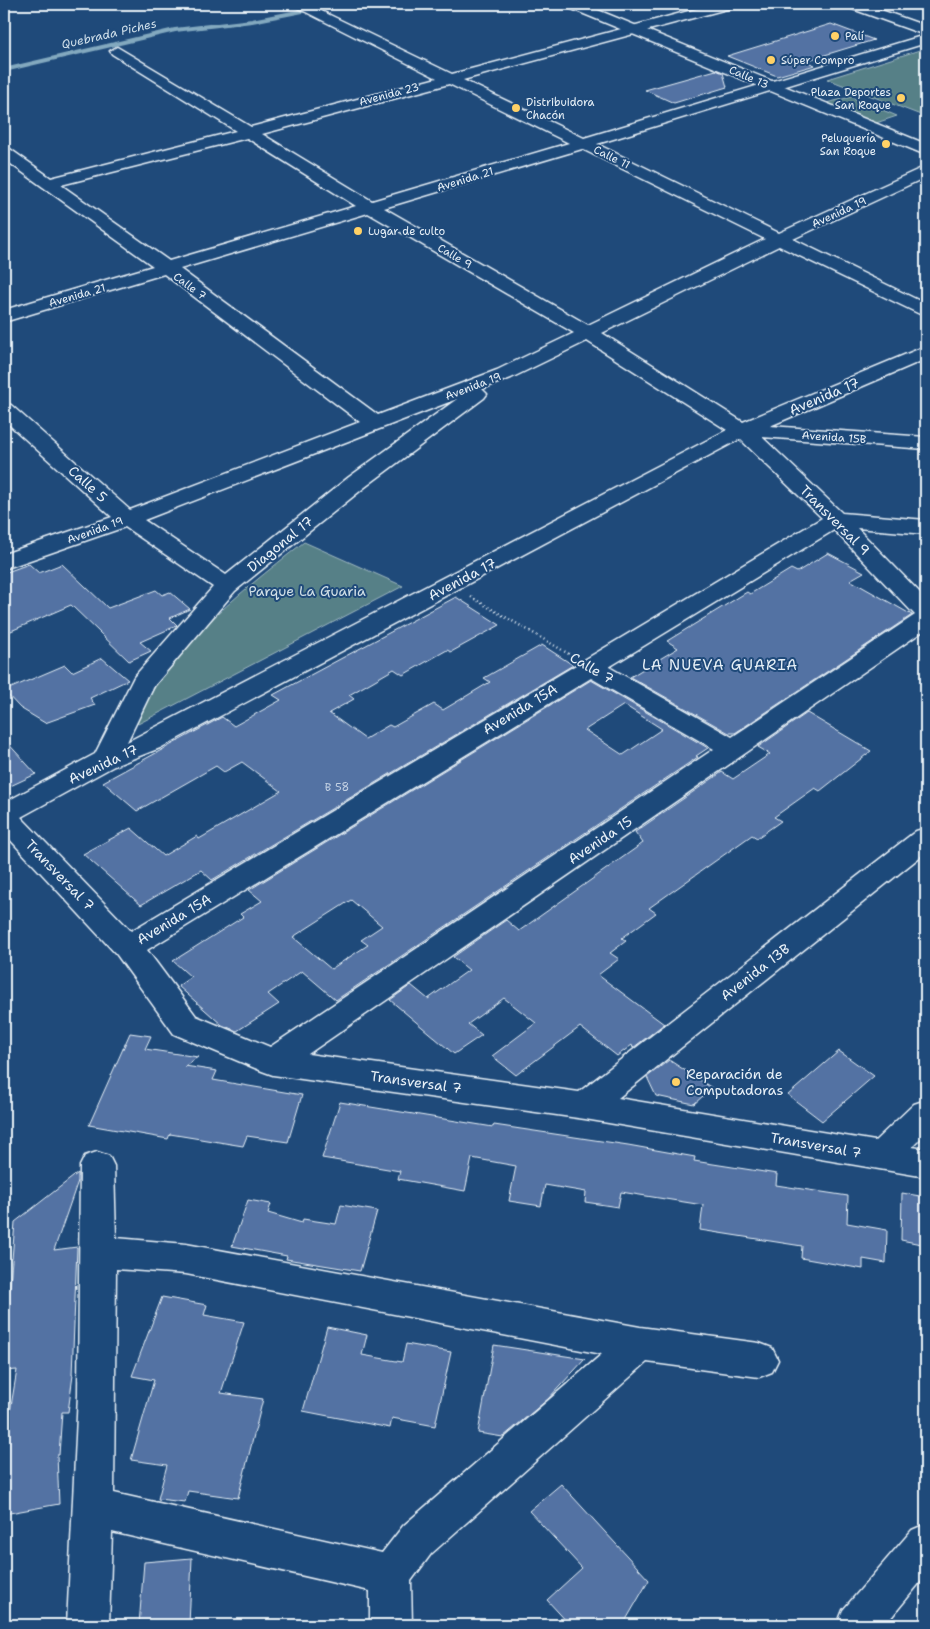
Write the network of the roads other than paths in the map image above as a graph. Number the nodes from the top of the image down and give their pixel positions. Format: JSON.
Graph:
{"nodes":[{"id":1,"x":297,"y":4,"type":"edge"},
{"id":2,"x":572,"y":4,"type":"edge"},
{"id":3,"x":729,"y":4,"type":"edge"},
{"id":4,"x":852,"y":4,"type":"edge"},
{"id":5,"x":637,"y":30,"type":"junction"},
{"id":6,"x":926,"y":31,"type":"edge"},
{"id":7,"x":926,"y":39,"type":"edge"},
{"id":8,"x":117,"y":51,"type":"dead end"},
{"id":9,"x":448,"y":78,"type":"junction"},
{"id":10,"x":774,"y":87,"type":"junction"},
{"id":11,"x":251,"y":132,"type":"junction"},
{"id":12,"x":583,"y":143,"type":"junction"},
{"id":13,"x":926,"y":150,"type":"edge"},
{"id":14,"x":5,"y":154,"type":"edge"},
{"id":15,"x":926,"y":171,"type":"edge"},
{"id":16,"x":49,"y":183,"type":"junction"},
{"id":17,"x":372,"y":208,"type":"junction"},
{"id":18,"x":780,"y":239,"type":"junction"},
{"id":19,"x":167,"y":268,"type":"junction"},
{"id":20,"x":926,"y":311,"type":"edge"},
{"id":21,"x":4,"y":316,"type":"edge"},
{"id":22,"x":588,"y":333,"type":"junction"},
{"id":23,"x":926,"y":352,"type":"edge"},
{"id":24,"x":504,"y":374,"type":"junction"},
{"id":25,"x":4,"y":409,"type":"edge"},
{"id":26,"x":374,"y":423,"type":"junction"},
{"id":27,"x":742,"y":430,"type":"junction"},
{"id":28,"x":926,"y":443,"type":"edge"},
{"id":29,"x":127,"y":519,"type":"junction"},
{"id":30,"x":836,"y":519,"type":"junction"},
{"id":31,"x":926,"y":527,"type":"edge"},
{"id":32,"x":4,"y":562,"type":"edge"},
{"id":33,"x":227,"y":586,"type":"junction"},
{"id":34,"x":926,"y":612,"type":"edge"},
{"id":35,"x":926,"y":618,"type":"edge"},
{"id":36,"x":590,"y":667,"type":"junction"},
{"id":37,"x":734,"y":749,"type":"junction"},
{"id":38,"x":105,"y":760,"type":"junction"},
{"id":39,"x":4,"y":816,"type":"edge"},
{"id":40,"x":926,"y":838,"type":"edge"},
{"id":41,"x":128,"y":947,"type":"junction"},
{"id":42,"x":273,"y":1062,"type":"junction"},
{"id":43,"x":585,"y":1106,"type":"junction"},
{"id":44,"x":926,"y":1113,"type":"edge"},
{"id":45,"x":880,"y":1156,"type":"junction"},
{"id":46,"x":926,"y":1163,"type":"edge"},
{"id":47,"x":97,"y":1166,"type":"dead end"},
{"id":48,"x":99,"y":1252,"type":"junction"},
{"id":49,"x":640,"y":1344,"type":"junction"},
{"id":50,"x":759,"y":1360,"type":"dead end"},
{"id":51,"x":94,"y":1508,"type":"junction"},
{"id":52,"x":926,"y":1544,"type":"edge"},
{"id":53,"x":390,"y":1575,"type":"junction"},
{"id":54,"x":88,"y":1625,"type":"edge"},
{"id":55,"x":391,"y":1625,"type":"edge"},
{"id":56,"x":858,"y":1625,"type":"edge"}],
"edges":[{"from":1,"to":9,"type":"street","name":"Calle 11"},
{"from":2,"to":5,"type":"street","name":"Calle 13"},
{"from":3,"to":5,"type":"street","name":"Avenida 23"},
{"from":4,"to":6,"type":"street"},
{"from":5,"to":9,"type":"street","name":"Avenida 23"},
{"from":5,"to":10,"type":"street","name":"Calle 13"},
{"from":7,"to":10,"type":"street","name":"Avenida 21"},
{"from":8,"to":11,"type":"street","name":"Calle 9"},
{"from":9,"to":11,"type":"street","name":"Avenida 23"},
{"from":9,"to":12,"type":"street","name":"Calle 11"},
{"from":10,"to":12,"type":"street","name":"Avenida 21"},
{"from":10,"to":13,"type":"street","name":"Calle 13"},
{"from":11,"to":16,"type":"street","name":"Avenida 23"},
{"from":11,"to":17,"type":"street","name":"Calle 9"},
{"from":12,"to":17,"type":"street","name":"Avenida 21"},
{"from":12,"to":18,"type":"street","name":"Calle 11"},
{"from":14,"to":16,"type":"street","name":"Calle 7"},
{"from":15,"to":18,"type":"street","name":"Avenida 19"},
{"from":16,"to":19,"type":"street","name":"Calle 7"},
{"from":17,"to":19,"type":"street","name":"Avenida 21"},
{"from":17,"to":22,"type":"street","name":"Calle 9"},
{"from":18,"to":20,"type":"street","name":"Calle 11"},
{"from":18,"to":22,"type":"street","name":"Avenida 19"},
{"from":19,"to":21,"type":"street","name":"Avenida 21"},
{"from":19,"to":26,"type":"street","name":"Calle 7"},
{"from":22,"to":24,"type":"street","name":"Avenida 19"},
{"from":22,"to":27,"type":"street","name":"Calle 9"},
{"from":23,"to":27,"type":"street","name":"Avenida 17"},
{"from":24,"to":26,"type":"street","name":"Avenida 19"},
{"from":24,"to":33,"type":"street","name":"Diagonal 17"},
{"from":25,"to":29,"type":"street","name":"Calle 5"},
{"from":26,"to":29,"type":"street","name":"Avenida 19"},
{"from":27,"to":28,"type":"street","name":"Avenida 15B"},
{"from":27,"to":30,"type":"street","name":"Transversal 9"},
{"from":27,"to":38,"type":"street","name":"Avenida 17"},
{"from":29,"to":32,"type":"street","name":"Avenida 19"},
{"from":29,"to":33,"type":"street","name":"Calle 5"},
{"from":30,"to":31,"type":"street"},
{"from":30,"to":34,"type":"street","name":"Transversal 9"},
{"from":30,"to":36,"type":"street","name":"Avenida 15A"},
{"from":33,"to":38,"type":"street","name":"Diagonal 17"},
{"from":35,"to":37,"type":"street","name":"Avenida 15"},
{"from":36,"to":37,"type":"street","name":"Calle 7"},
{"from":36,"to":41,"type":"street","name":"Avenida 15A"},
{"from":37,"to":42,"type":"street","name":"Avenida 15"},
{"from":38,"to":39,"type":"street","name":"Avenida 17"},
{"from":39,"to":41,"type":"street","name":"Transversal 7"},
{"from":40,"to":43,"type":"street","name":"Avenida 13B"},
{"from":41,"to":42,"type":"street","name":"Transversal 7"},
{"from":42,"to":43,"type":"street","name":"Transversal 7"},
{"from":43,"to":45,"type":"street","name":"Transversal 7"},
{"from":44,"to":45,"type":"street"},
{"from":45,"to":46,"type":"street","name":"Transversal 7"},
{"from":47,"to":48,"type":"street"},
{"from":48,"to":49,"type":"street"},
{"from":48,"to":51,"type":"street"},
{"from":49,"to":50,"type":"street"},
{"from":49,"to":53,"type":"street"},
{"from":51,"to":53,"type":"street"},
{"from":51,"to":54,"type":"street"},
{"from":52,"to":56,"type":"street"},
{"from":53,"to":55,"type":"street"}]}
